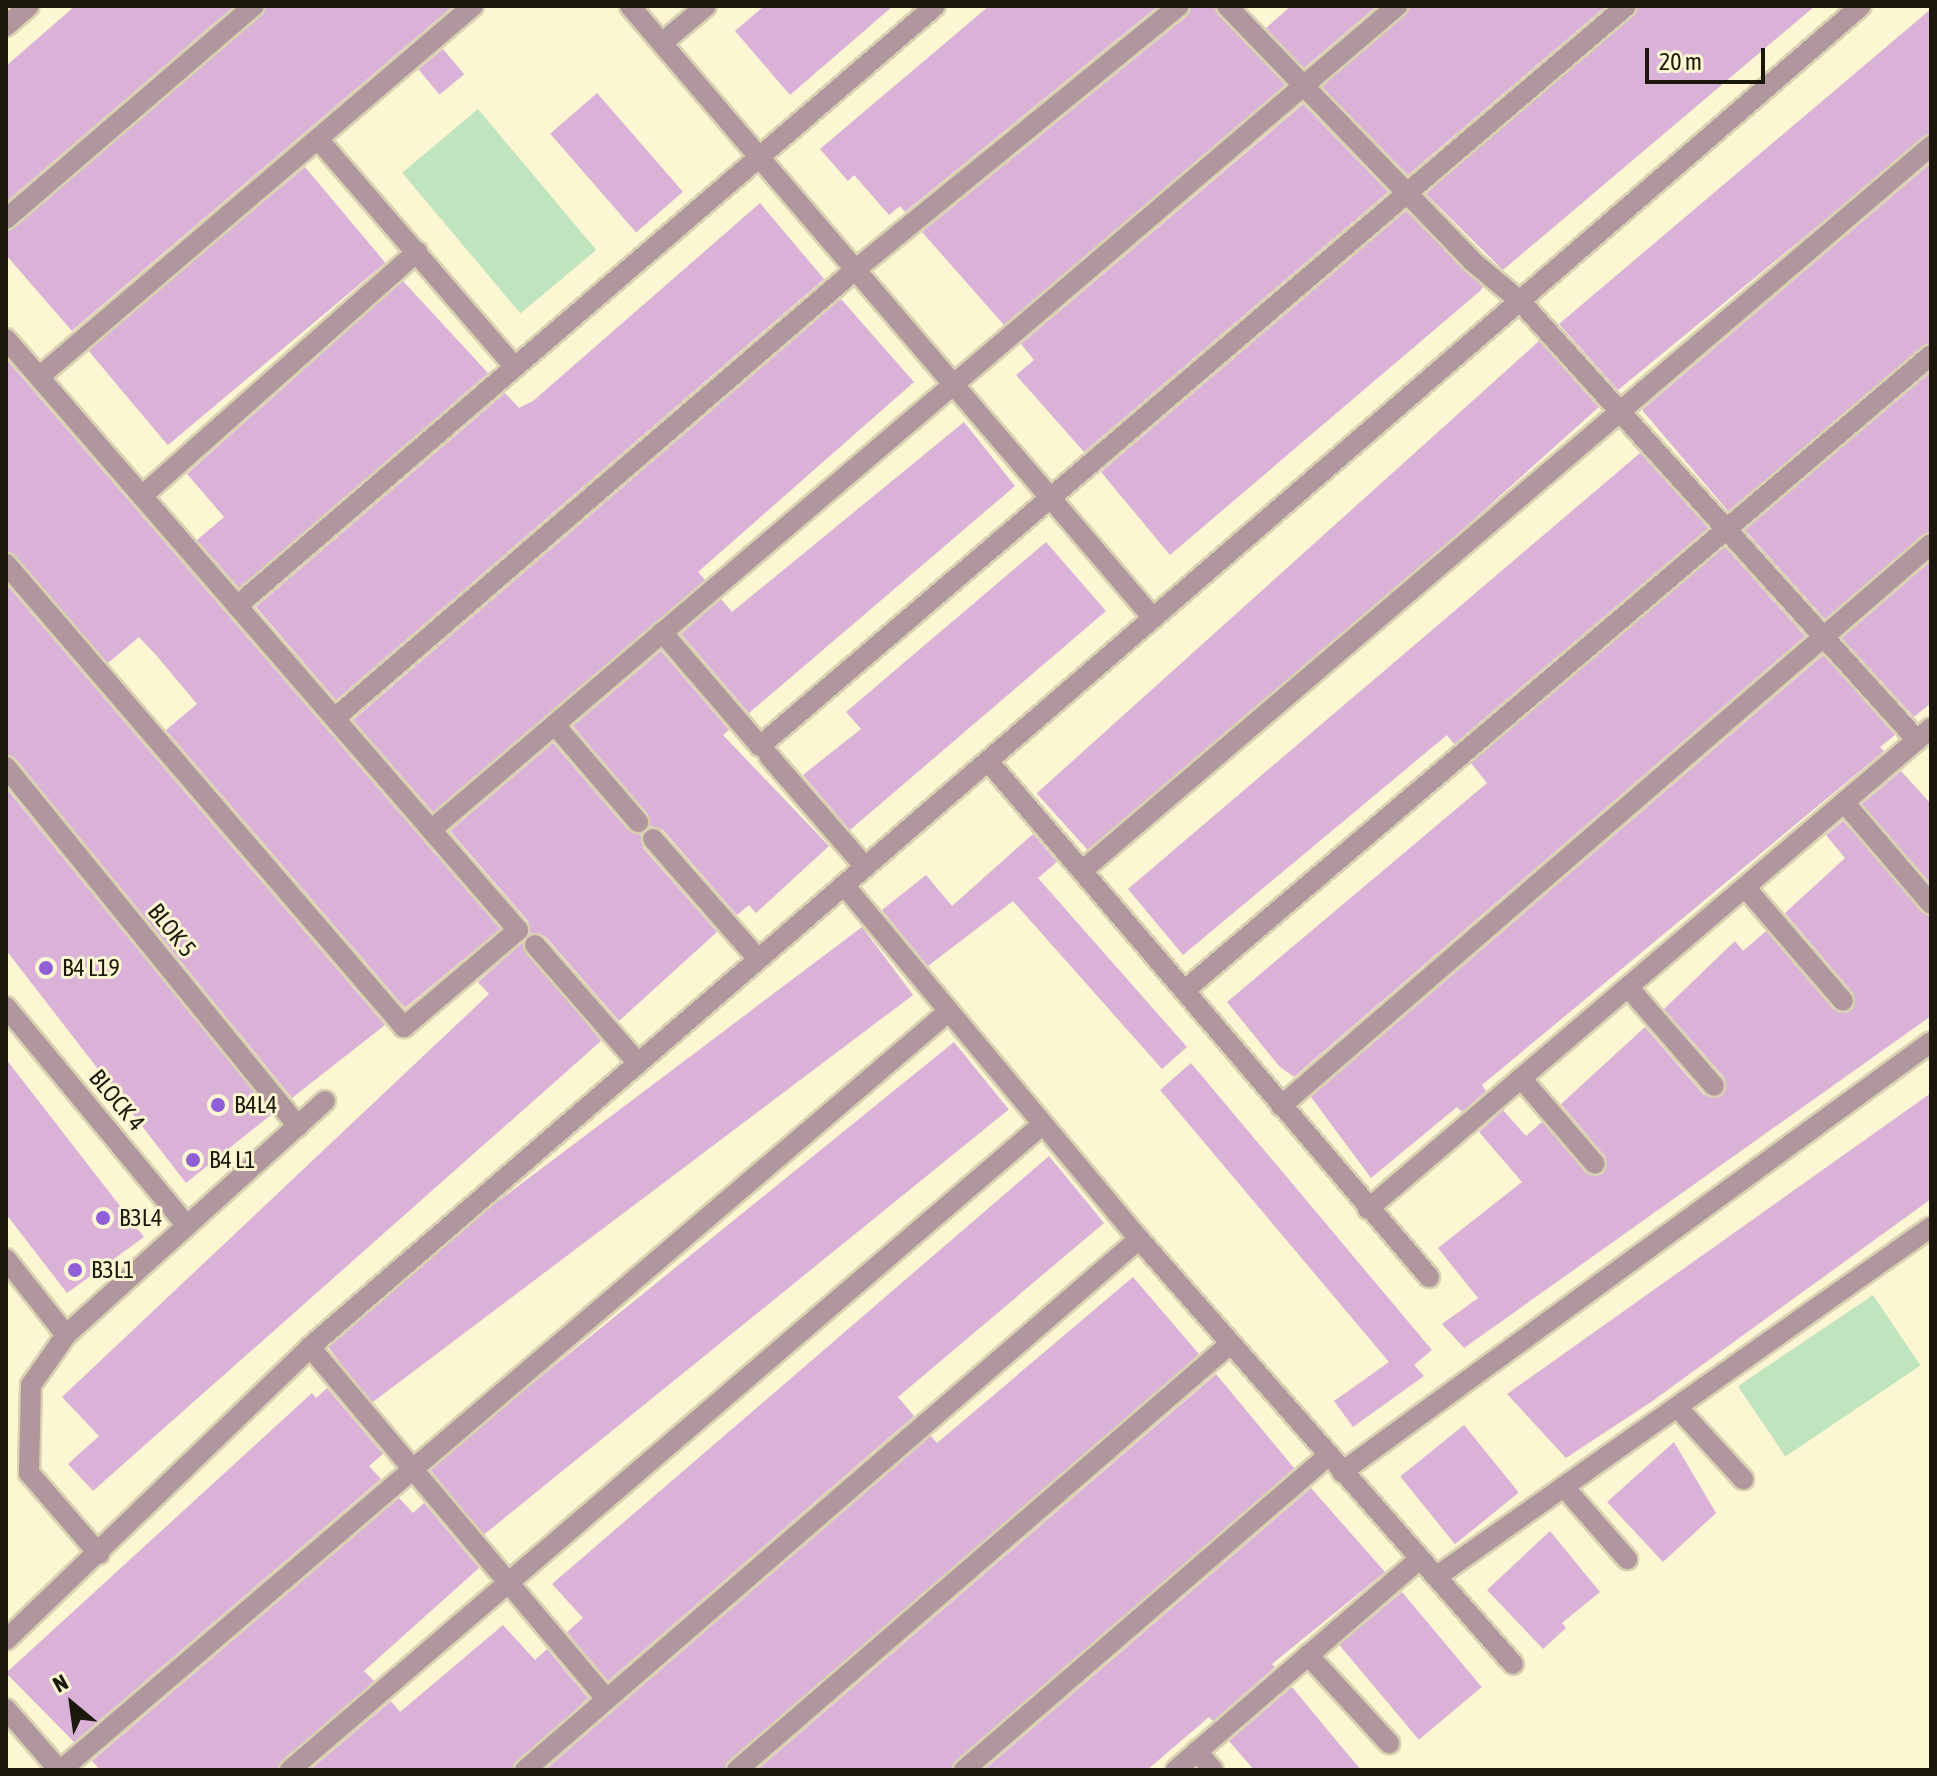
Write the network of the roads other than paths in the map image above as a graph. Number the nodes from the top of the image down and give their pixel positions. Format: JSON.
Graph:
{"nodes":[{"id":1,"x":29,"y":6,"type":"edge"},
{"id":2,"x":254,"y":6,"type":"edge"},
{"id":3,"x":473,"y":6,"type":"edge"},
{"id":4,"x":630,"y":6,"type":"edge"},
{"id":5,"x":706,"y":6,"type":"edge"},
{"id":6,"x":935,"y":6,"type":"edge"},
{"id":7,"x":1179,"y":6,"type":"edge"},
{"id":8,"x":1227,"y":6,"type":"edge"},
{"id":9,"x":1397,"y":6,"type":"edge"},
{"id":10,"x":1626,"y":6,"type":"edge"},
{"id":11,"x":1861,"y":6,"type":"edge"},
{"id":12,"x":6,"y":26,"type":"edge"},
{"id":13,"x":662,"y":43,"type":"junction"},
{"id":14,"x":1304,"y":86,"type":"junction"},
{"id":15,"x":318,"y":139,"type":"junction"},
{"id":16,"x":1931,"y":146,"type":"edge"},
{"id":17,"x":758,"y":156,"type":"junction"},
{"id":18,"x":1407,"y":193,"type":"junction"},
{"id":19,"x":6,"y":219,"type":"edge"},
{"id":20,"x":417,"y":252,"type":"junction"},
{"id":21,"x":855,"y":270,"type":"junction"},
{"id":22,"x":1520,"y":301,"type":"junction"},
{"id":23,"x":6,"y":339,"type":"edge"},
{"id":24,"x":1931,"y":355,"type":"edge"},
{"id":25,"x":515,"y":367,"type":"junction"},
{"id":26,"x":39,"y":377,"type":"junction"},
{"id":27,"x":953,"y":384,"type":"junction"},
{"id":28,"x":1618,"y":409,"type":"junction"},
{"id":29,"x":142,"y":496,"type":"junction"},
{"id":30,"x":1049,"y":497,"type":"junction"},
{"id":31,"x":1726,"y":529,"type":"junction"},
{"id":32,"x":1931,"y":544,"type":"edge"},
{"id":33,"x":6,"y":564,"type":"edge"},
{"id":34,"x":237,"y":606,"type":"junction"},
{"id":35,"x":1153,"y":618,"type":"junction"},
{"id":36,"x":662,"y":632,"type":"junction"},
{"id":37,"x":1824,"y":637,"type":"junction"},
{"id":38,"x":335,"y":718,"type":"junction"},
{"id":39,"x":555,"y":725,"type":"junction"},
{"id":40,"x":1924,"y":734,"type":"edge"},
{"id":41,"x":769,"y":756,"type":"dead end"},
{"id":42,"x":988,"y":761,"type":"junction"},
{"id":43,"x":6,"y":767,"type":"edge"},
{"id":44,"x":1844,"y":802,"type":"junction"},
{"id":45,"x":638,"y":822,"type":"dead end"},
{"id":46,"x":431,"y":830,"type":"junction"},
{"id":47,"x":653,"y":839,"type":"dead end"},
{"id":48,"x":865,"y":867,"type":"junction"},
{"id":49,"x":1083,"y":870,"type":"junction"},
{"id":50,"x":844,"y":885,"type":"junction"},
{"id":51,"x":1745,"y":887,"type":"junction"},
{"id":52,"x":1931,"y":904,"type":"edge"},
{"id":53,"x":535,"y":945,"type":"dead end"},
{"id":54,"x":758,"y":959,"type":"junction"},
{"id":55,"x":1628,"y":987,"type":"junction"},
{"id":56,"x":1185,"y":990,"type":"junction"},
{"id":57,"x":1843,"y":1001,"type":"dead end"},
{"id":58,"x":6,"y":1007,"type":"edge"},
{"id":59,"x":949,"y":1011,"type":"junction"},
{"id":60,"x":1931,"y":1042,"type":"edge"},
{"id":61,"x":638,"y":1063,"type":"junction"},
{"id":62,"x":1521,"y":1078,"type":"junction"},
{"id":63,"x":1714,"y":1086,"type":"dead end"},
{"id":64,"x":325,"y":1101,"type":"dead end"},
{"id":65,"x":1281,"y":1106,"type":"junction"},
{"id":66,"x":1043,"y":1124,"type":"junction"},
{"id":67,"x":298,"y":1126,"type":"junction"},
{"id":68,"x":1595,"y":1164,"type":"dead end"},
{"id":69,"x":1368,"y":1209,"type":"junction"},
{"id":70,"x":187,"y":1226,"type":"junction"},
{"id":71,"x":1931,"y":1227,"type":"edge"},
{"id":72,"x":1139,"y":1239,"type":"junction"},
{"id":73,"x":6,"y":1259,"type":"edge"},
{"id":74,"x":1429,"y":1277,"type":"dead end"},
{"id":75,"x":66,"y":1335,"type":"junction"},
{"id":76,"x":1230,"y":1344,"type":"junction"},
{"id":77,"x":310,"y":1347,"type":"junction"},
{"id":78,"x":1677,"y":1407,"type":"junction"},
{"id":79,"x":1328,"y":1456,"type":"junction"},
{"id":80,"x":412,"y":1468,"type":"junction"},
{"id":81,"x":1342,"y":1472,"type":"junction"},
{"id":82,"x":1743,"y":1479,"type":"dead end"},
{"id":83,"x":1564,"y":1487,"type":"junction"},
{"id":84,"x":99,"y":1554,"type":"junction"},
{"id":85,"x":1420,"y":1559,"type":"junction"},
{"id":86,"x":1627,"y":1559,"type":"dead end"},
{"id":87,"x":1436,"y":1577,"type":"junction"},
{"id":88,"x":508,"y":1582,"type":"junction"},
{"id":89,"x":6,"y":1640,"type":"edge"},
{"id":90,"x":1308,"y":1655,"type":"junction"},
{"id":91,"x":1513,"y":1664,"type":"dead end"},
{"id":92,"x":606,"y":1699,"type":"junction"},
{"id":93,"x":6,"y":1709,"type":"edge"},
{"id":94,"x":1389,"y":1743,"type":"dead end"},
{"id":95,"x":1197,"y":1751,"type":"junction"},
{"id":96,"x":60,"y":1770,"type":"edge"},
{"id":97,"x":290,"y":1770,"type":"edge"},
{"id":98,"x":525,"y":1770,"type":"edge"},
{"id":99,"x":737,"y":1770,"type":"edge"},
{"id":100,"x":964,"y":1770,"type":"edge"},
{"id":101,"x":1176,"y":1770,"type":"edge"},
{"id":102,"x":1213,"y":1770,"type":"edge"}],
"edges":[{"from":1,"to":12,"type":"street"},
{"from":2,"to":19,"type":"street"},
{"from":3,"to":15,"type":"street"},
{"from":4,"to":13,"type":"street"},
{"from":5,"to":13,"type":"street"},
{"from":6,"to":17,"type":"street"},
{"from":7,"to":21,"type":"street"},
{"from":8,"to":14,"type":"street"},
{"from":9,"to":14,"type":"street"},
{"from":10,"to":18,"type":"street"},
{"from":11,"to":22,"type":"street"},
{"from":13,"to":17,"type":"street"},
{"from":14,"to":18,"type":"street"},
{"from":14,"to":27,"type":"street"},
{"from":15,"to":20,"type":"street"},
{"from":15,"to":26,"type":"street"},
{"from":16,"to":28,"type":"street"},
{"from":17,"to":21,"type":"street"},
{"from":17,"to":25,"type":"street"},
{"from":18,"to":22,"type":"street"},
{"from":18,"to":30,"type":"street"},
{"from":20,"to":25,"type":"street"},
{"from":20,"to":29,"type":"street"},
{"from":21,"to":27,"type":"street"},
{"from":21,"to":38,"type":"street"},
{"from":22,"to":28,"type":"street"},
{"from":22,"to":35,"type":"street"},
{"from":23,"to":26,"type":"street"},
{"from":24,"to":31,"type":"street"},
{"from":25,"to":34,"type":"street"},
{"from":26,"to":29,"type":"street"},
{"from":27,"to":30,"type":"street"},
{"from":27,"to":36,"type":"street"},
{"from":28,"to":31,"type":"street"},
{"from":28,"to":49,"type":"street"},
{"from":29,"to":34,"type":"street"},
{"from":30,"to":35,"type":"street"},
{"from":30,"to":36,"type":"street"},
{"from":31,"to":37,"type":"street"},
{"from":31,"to":56,"type":"street"},
{"from":32,"to":37,"type":"street"},
{"from":33,"to":46,"type":"street"},
{"from":34,"to":38,"type":"street"},
{"from":35,"to":42,"type":"street"},
{"from":36,"to":39,"type":"street"},
{"from":37,"to":40,"type":"street"},
{"from":37,"to":65,"type":"street"},
{"from":38,"to":46,"type":"street"},
{"from":39,"to":45,"type":"street"},
{"from":39,"to":46,"type":"street"},
{"from":40,"to":44,"type":"street"},
{"from":41,"to":48,"type":"street"},
{"from":42,"to":48,"type":"street"},
{"from":42,"to":49,"type":"street"},
{"from":43,"to":67,"type":"street","name":"BLOK 5"},
{"from":44,"to":51,"type":"street"},
{"from":44,"to":52,"type":"street"},
{"from":47,"to":54,"type":"street"},
{"from":48,"to":50,"type":"street"},
{"from":49,"to":56,"type":"street"},
{"from":50,"to":54,"type":"street"},
{"from":50,"to":59,"type":"street"},
{"from":51,"to":55,"type":"street"},
{"from":51,"to":57,"type":"street"},
{"from":53,"to":61,"type":"street"},
{"from":54,"to":61,"type":"street"},
{"from":55,"to":62,"type":"street"},
{"from":55,"to":63,"type":"street"},
{"from":56,"to":65,"type":"street"},
{"from":58,"to":70,"type":"street","name":"BLOCK 4"},
{"from":59,"to":66,"type":"street"},
{"from":59,"to":80,"type":"street"},
{"from":60,"to":81,"type":"street"},
{"from":61,"to":77,"type":"street"},
{"from":62,"to":68,"type":"street"},
{"from":62,"to":69,"type":"street"},
{"from":64,"to":67,"type":"street"},
{"from":65,"to":69,"type":"street"},
{"from":66,"to":72,"type":"street"},
{"from":66,"to":88,"type":"street"},
{"from":67,"to":70,"type":"street"},
{"from":69,"to":74,"type":"street"},
{"from":70,"to":75,"type":"street"},
{"from":71,"to":78,"type":"street"},
{"from":72,"to":76,"type":"street"},
{"from":72,"to":92,"type":"street"},
{"from":73,"to":75,"type":"street"},
{"from":75,"to":84,"type":"street"},
{"from":76,"to":79,"type":"street"},
{"from":76,"to":99,"type":"street"},
{"from":77,"to":80,"type":"street"},
{"from":77,"to":84,"type":"street"},
{"from":78,"to":82,"type":"street"},
{"from":78,"to":83,"type":"street"},
{"from":79,"to":81,"type":"street"},
{"from":79,"to":100,"type":"street"},
{"from":80,"to":88,"type":"street"},
{"from":80,"to":96,"type":"street"},
{"from":81,"to":85,"type":"street"},
{"from":83,"to":86,"type":"street"},
{"from":83,"to":87,"type":"street"},
{"from":84,"to":89,"type":"street"},
{"from":85,"to":87,"type":"street"},
{"from":85,"to":90,"type":"street"},
{"from":87,"to":91,"type":"street"},
{"from":88,"to":92,"type":"street"},
{"from":88,"to":97,"type":"street"},
{"from":90,"to":94,"type":"street"},
{"from":90,"to":95,"type":"street"},
{"from":92,"to":98,"type":"street"},
{"from":93,"to":96,"type":"street"},
{"from":95,"to":101,"type":"street"},
{"from":95,"to":102,"type":"street"}]}
